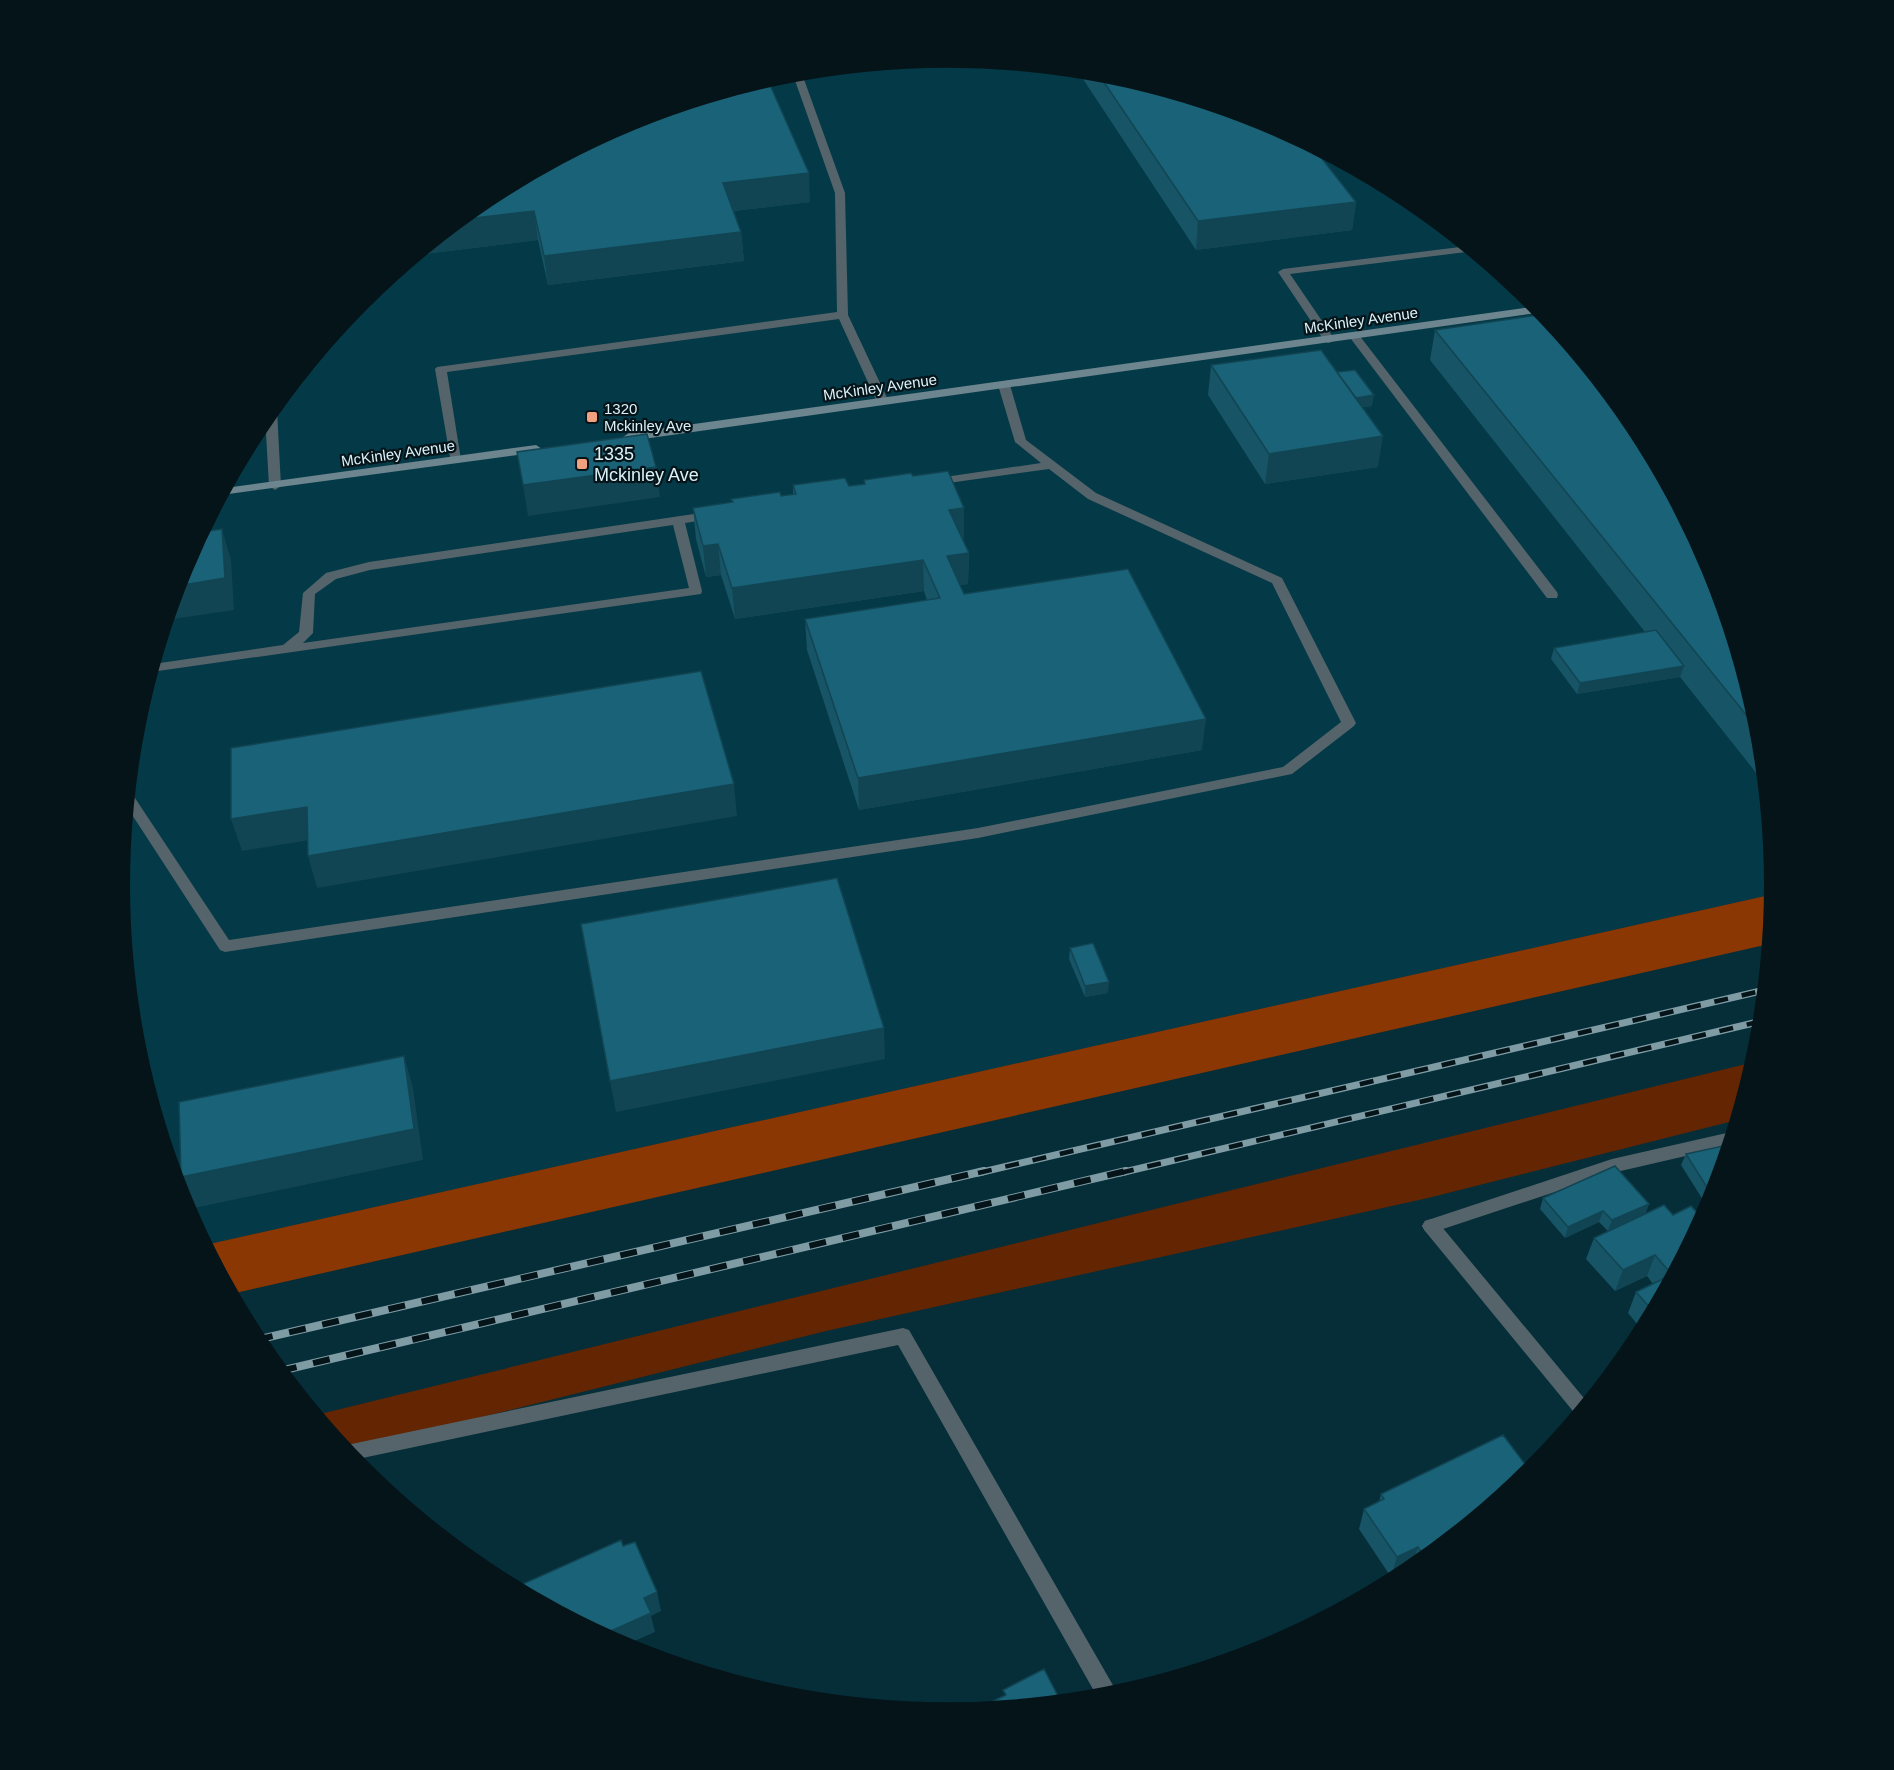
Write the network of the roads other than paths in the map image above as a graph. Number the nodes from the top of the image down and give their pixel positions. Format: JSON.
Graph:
{"nodes":[{"id":1,"x":800,"y":81,"type":"edge"},
{"id":2,"x":1462,"y":250,"type":"edge"},
{"id":3,"x":1529,"y":311,"type":"edge"},
{"id":4,"x":843,"y":315,"type":"junction"},
{"id":5,"x":1355,"y":337,"type":"junction"},
{"id":6,"x":1329,"y":340,"type":"junction"},
{"id":7,"x":1004,"y":385,"type":"junction"},
{"id":8,"x":883,"y":402,"type":"junction"},
{"id":9,"x":272,"y":424,"type":"edge"},
{"id":10,"x":615,"y":439,"type":"edge"},
{"id":11,"x":549,"y":448,"type":"edge"},
{"id":12,"x":455,"y":460,"type":"junction"},
{"id":13,"x":1052,"y":465,"type":"junction"},
{"id":14,"x":275,"y":486,"type":"junction"},
{"id":15,"x":912,"y":486,"type":"edge"},
{"id":16,"x":231,"y":491,"type":"edge"},
{"id":17,"x":725,"y":513,"type":"edge"},
{"id":18,"x":678,"y":520,"type":"junction"},
{"id":19,"x":1552,"y":595,"type":"dead end"},
{"id":20,"x":287,"y":649,"type":"junction"},
{"id":21,"x":159,"y":667,"type":"edge"},
{"id":22,"x":133,"y":806,"type":"edge"},
{"id":23,"x":1723,"y":1141,"type":"edge"},
{"id":24,"x":1578,"y":1405,"type":"edge"},
{"id":25,"x":357,"y":1451,"type":"edge"},
{"id":26,"x":1104,"y":1687,"type":"edge"}],
"edges":[{"from":1,"to":4,"type":"street"},
{"from":2,"to":6,"type":"street"},
{"from":3,"to":5,"type":"main road","name":"McKinley Avenue"},
{"from":4,"to":8,"type":"street"},
{"from":4,"to":12,"type":"street"},
{"from":5,"to":6,"type":"main road","name":"McKinley Avenue"},
{"from":5,"to":19,"type":"street"},
{"from":6,"to":7,"type":"main road","name":"McKinley Avenue"},
{"from":7,"to":8,"type":"main road","name":"McKinley Avenue"},
{"from":7,"to":13,"type":"street"},
{"from":8,"to":10,"type":"main road","name":"McKinley Avenue"},
{"from":9,"to":14,"type":"street"},
{"from":11,"to":12,"type":"main road","name":"McKinley Avenue"},
{"from":12,"to":14,"type":"main road","name":"McKinley Avenue"},
{"from":13,"to":15,"type":"street"},
{"from":13,"to":22,"type":"street"},
{"from":14,"to":16,"type":"main road","name":"McKinley Avenue"},
{"from":17,"to":18,"type":"street"},
{"from":18,"to":20,"type":"street"},
{"from":18,"to":20,"type":"street"},
{"from":20,"to":21,"type":"street"},
{"from":23,"to":24,"type":"street"},
{"from":25,"to":26,"type":"street"}]}
